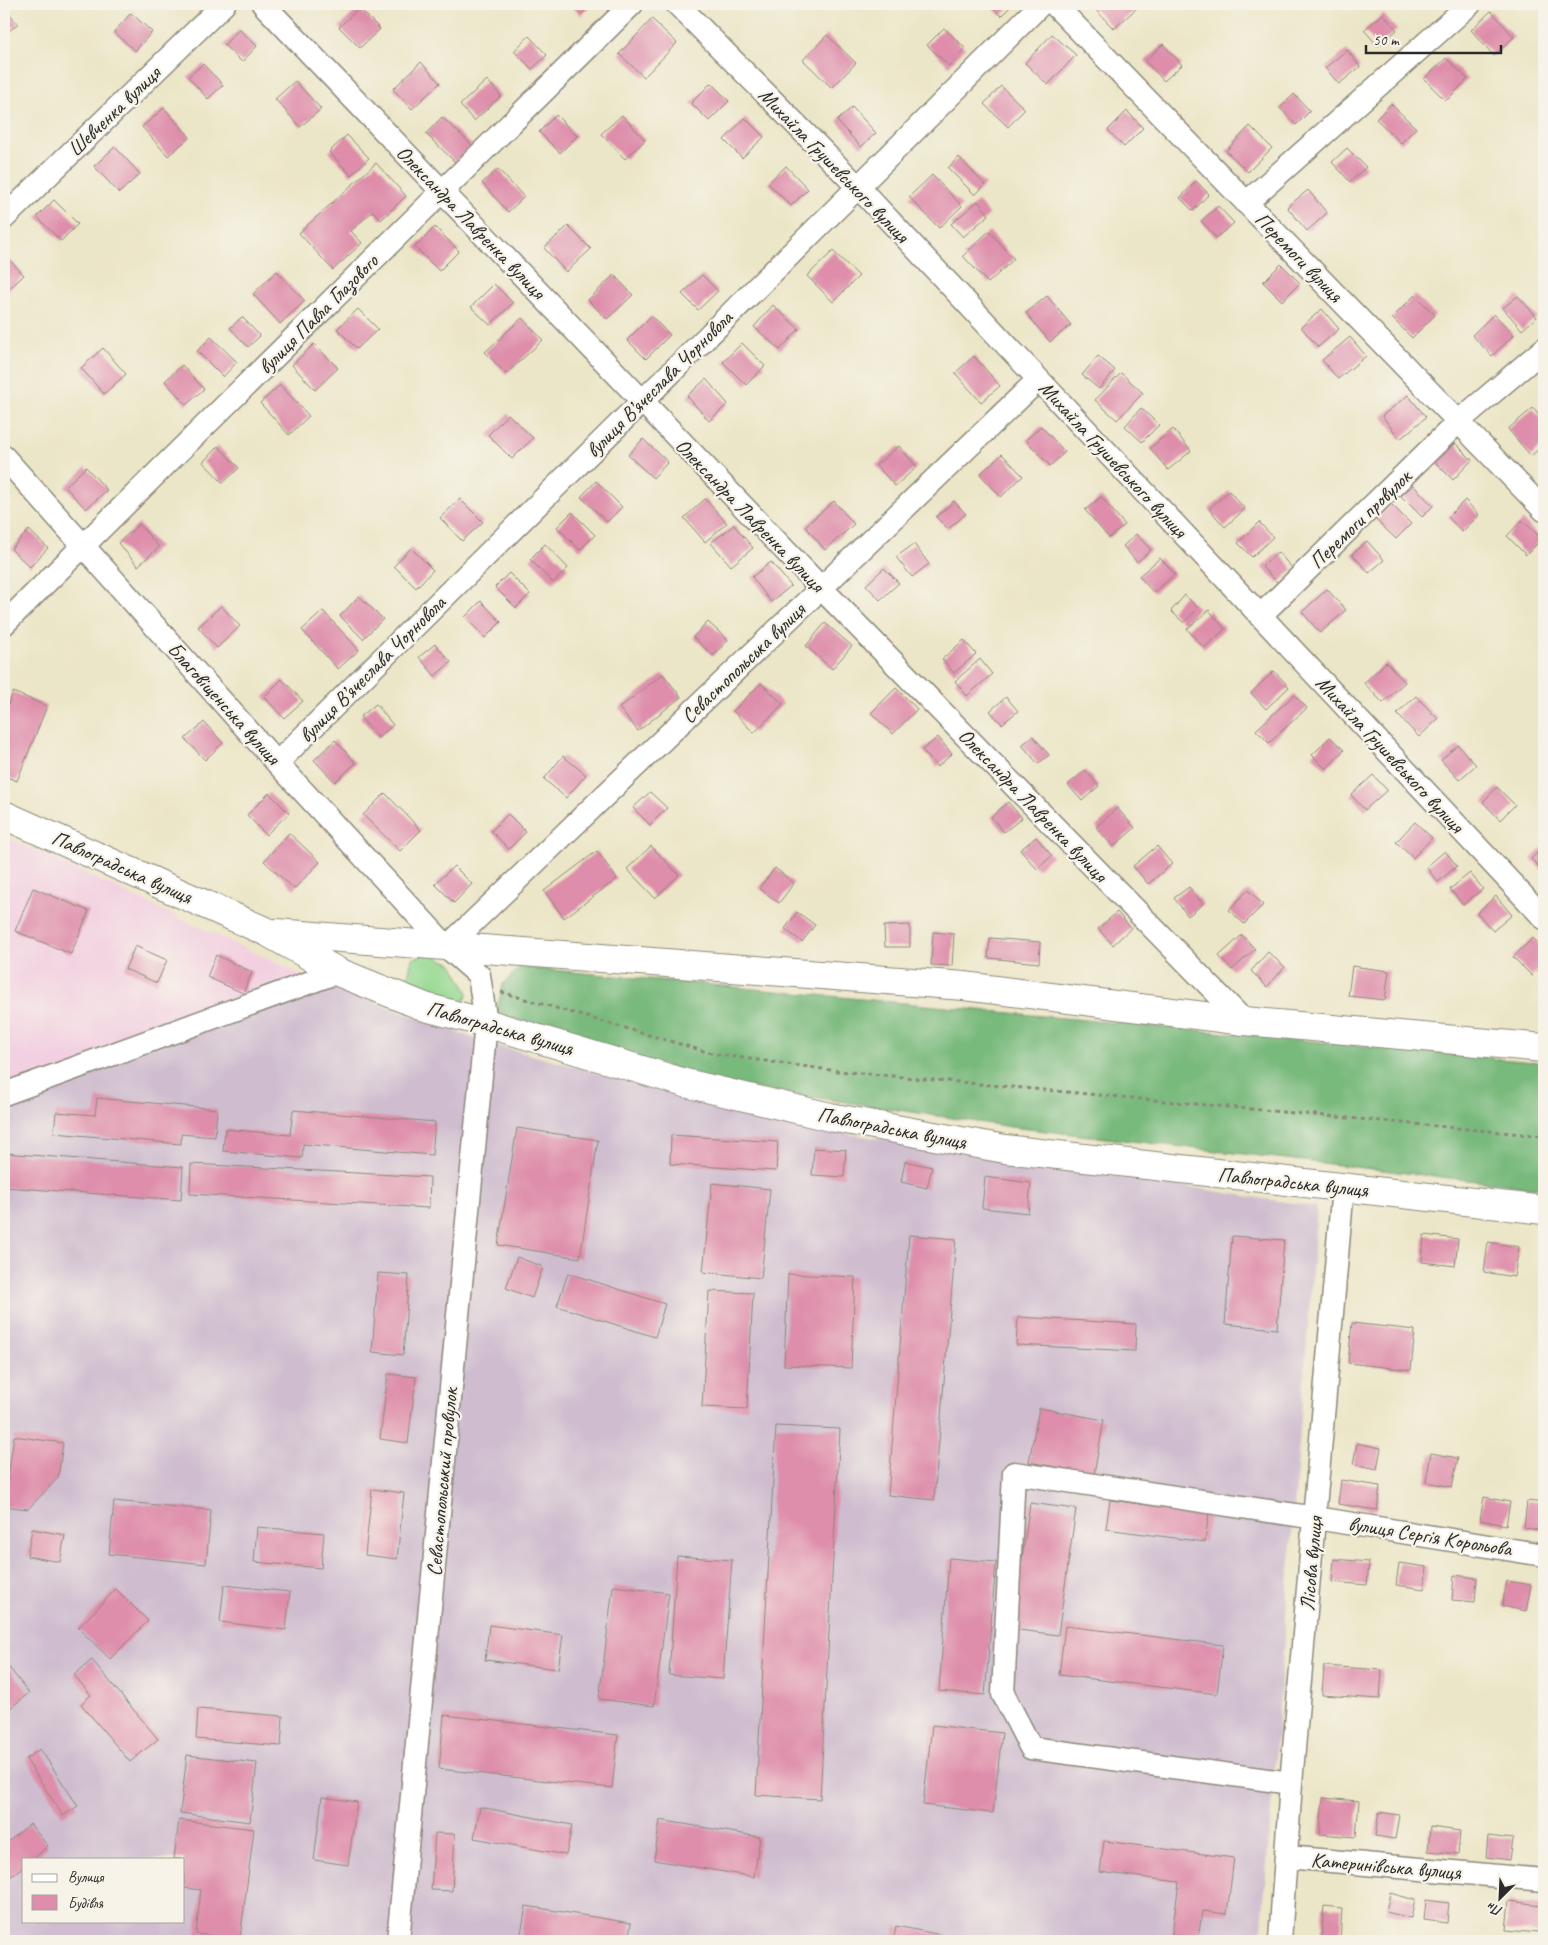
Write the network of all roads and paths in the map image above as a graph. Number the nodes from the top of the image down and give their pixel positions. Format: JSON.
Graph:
{"nodes":[{"id":1,"x":224,"y":4,"type":"edge"},
{"id":2,"x":263,"y":4,"type":"edge"},
{"id":3,"x":632,"y":4,"type":"edge"},
{"id":4,"x":677,"y":4,"type":"edge"},
{"id":5,"x":1041,"y":4,"type":"edge"},
{"id":6,"x":1054,"y":4,"type":"edge"},
{"id":7,"x":1470,"y":4,"type":"edge"},
{"id":8,"x":858,"y":188,"type":"junction"},
{"id":9,"x":442,"y":192,"type":"junction"},
{"id":10,"x":1246,"y":203,"type":"junction"},
{"id":11,"x":4,"y":218,"type":"edge"},
{"id":12,"x":1544,"y":349,"type":"edge"},
{"id":13,"x":1038,"y":380,"type":"junction"},
{"id":14,"x":641,"y":401,"type":"junction"},
{"id":15,"x":1459,"y":421,"type":"junction"},
{"id":16,"x":4,"y":457,"type":"edge"},
{"id":17,"x":1544,"y":510,"type":"edge"},
{"id":18,"x":82,"y":546,"type":"junction"},
{"id":19,"x":821,"y":588,"type":"junction"},
{"id":20,"x":1260,"y":616,"type":"junction"},
{"id":21,"x":4,"y":624,"type":"edge"},
{"id":22,"x":277,"y":763,"type":"junction"},
{"id":23,"x":4,"y":815,"type":"edge"},
{"id":24,"x":1544,"y":918,"type":"edge"},
{"id":25,"x":268,"y":932,"type":"junction"},
{"id":26,"x":447,"y":947,"type":"junction"},
{"id":27,"x":338,"y":972,"type":"junction"},
{"id":28,"x":501,"y":992,"type":"dead end"},
{"id":29,"x":1244,"y":1021,"type":"junction"},
{"id":30,"x":486,"y":1023,"type":"junction"},
{"id":31,"x":1544,"y":1048,"type":"edge"},
{"id":32,"x":4,"y":1094,"type":"edge"},
{"id":33,"x":1544,"y":1136,"type":"edge"},
{"id":34,"x":1343,"y":1187,"type":"junction"},
{"id":35,"x":1544,"y":1210,"type":"edge"},
{"id":36,"x":1316,"y":1518,"type":"junction"},
{"id":37,"x":1544,"y":1555,"type":"edge"},
{"id":38,"x":1291,"y":1783,"type":"junction"},
{"id":39,"x":1287,"y":1857,"type":"junction"},
{"id":40,"x":1544,"y":1880,"type":"edge"},
{"id":41,"x":398,"y":1941,"type":"edge"},
{"id":42,"x":1280,"y":1941,"type":"edge"}],
"edges":[{"from":1,"to":11,"type":"street","name":"Шевченка вулиця"},
{"from":2,"to":9,"type":"street","name":"Олександра Лавренка вулиця"},
{"from":3,"to":9,"type":"street","name":"вулиця Павла Глазового"},
{"from":4,"to":8,"type":"street","name":"Михайла Грушевського вулиця"},
{"from":5,"to":8,"type":"street","name":"вулиця В’ячеслава Чорновола"},
{"from":6,"to":10,"type":"street","name":"Перемоги вулиця"},
{"from":7,"to":10,"type":"street"},
{"from":8,"to":13,"type":"street","name":"Михайла Грушевського вулиця"},
{"from":8,"to":14,"type":"street","name":"вулиця В’ячеслава Чорновола"},
{"from":9,"to":14,"type":"street","name":"Олександра Лавренка вулиця"},
{"from":9,"to":18,"type":"street","name":"вулиця Павла Глазового"},
{"from":10,"to":15,"type":"street","name":"Перемоги вулиця"},
{"from":12,"to":15,"type":"street","name":"Перемоги провулок"},
{"from":13,"to":19,"type":"street","name":"Севастопольська вулиця"},
{"from":13,"to":20,"type":"street","name":"Михайла Грушевського вулиця"},
{"from":14,"to":19,"type":"street","name":"Олександра Лавренка вулиця"},
{"from":14,"to":22,"type":"street","name":"вулиця В’ячеслава Чорновола"},
{"from":15,"to":17,"type":"street","name":"Перемоги вулиця"},
{"from":15,"to":20,"type":"street","name":"Перемоги провулок"},
{"from":16,"to":18,"type":"street","name":"Благовіщенська вулиця"},
{"from":18,"to":21,"type":"street","name":"вулиця Павла Глазового"},
{"from":18,"to":22,"type":"street","name":"Благовіщенська вулиця"},
{"from":19,"to":26,"type":"street","name":"Севастопольська вулиця"},
{"from":19,"to":29,"type":"street","name":"Олександра Лавренка вулиця"},
{"from":20,"to":24,"type":"street","name":"Михайла Грушевського вулиця"},
{"from":22,"to":26,"type":"street","name":"Благовіщенська вулиця"},
{"from":23,"to":25,"type":"main road","name":"Павлоградська вулиця"},
{"from":25,"to":26,"type":"main road","name":"Павлоградська вулиця"},
{"from":25,"to":27,"type":"main road","name":"Павлоградська вулиця"},
{"from":26,"to":29,"type":"main road","name":"Павлоградська вулиця"},
{"from":26,"to":30,"type":"street","name":"Благовіщенська вулиця"},
{"from":27,"to":30,"type":"main road","name":"Павлоградська вулиця"},
{"from":27,"to":32,"type":"street"},
{"from":28,"to":33,"type":"path"},
{"from":29,"to":31,"type":"main road","name":"Павлоградська вулиця"},
{"from":30,"to":34,"type":"main road","name":"Павлоградська вулиця"},
{"from":30,"to":41,"type":"street","name":"Севастопольський провулок"},
{"from":34,"to":35,"type":"main road","name":"Павлоградська вулиця"},
{"from":34,"to":36,"type":"street","name":"Лісова вулиця"},
{"from":36,"to":37,"type":"street","name":"вулиця Сергія Корольова"},
{"from":36,"to":38,"type":"street","name":"Лісова вулиця"},
{"from":36,"to":38,"type":"street","name":"вулиця Сергія Корольова"},
{"from":38,"to":39,"type":"street","name":"Лісова вулиця"},
{"from":39,"to":40,"type":"street","name":"Катеринівська вулиця"},
{"from":39,"to":42,"type":"street","name":"Лісова вулиця"}]}
